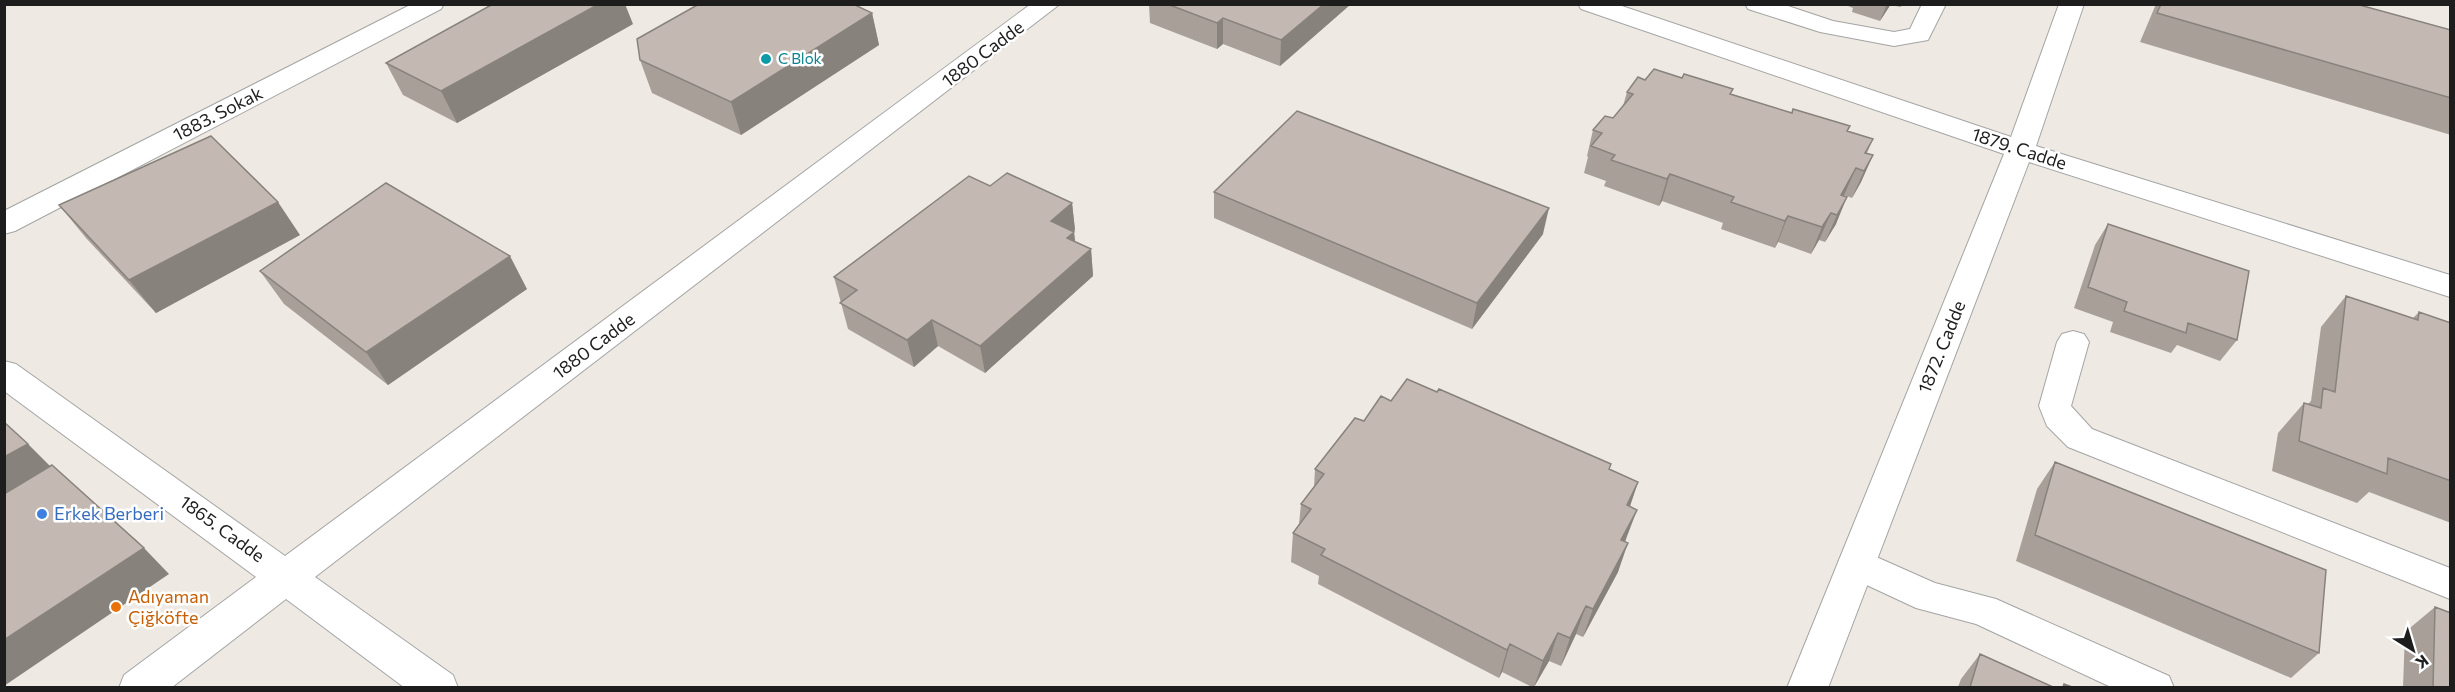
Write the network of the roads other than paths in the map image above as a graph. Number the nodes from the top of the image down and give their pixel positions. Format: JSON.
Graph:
{"nodes":[{"id":1,"x":432,"y":4,"type":"edge"},
{"id":2,"x":1048,"y":4,"type":"edge"},
{"id":3,"x":1590,"y":4,"type":"edge"},
{"id":4,"x":1756,"y":4,"type":"edge"},
{"id":5,"x":1934,"y":4,"type":"edge"},
{"id":6,"x":2072,"y":4,"type":"edge"},
{"id":7,"x":2020,"y":150,"type":"junction"},
{"id":8,"x":4,"y":225,"type":"edge"},
{"id":9,"x":2451,"y":286,"type":"edge"},
{"id":10,"x":2073,"y":342,"type":"dead end"},
{"id":11,"x":4,"y":373,"type":"edge"},
{"id":12,"x":1856,"y":564,"type":"junction"},
{"id":13,"x":288,"y":577,"type":"junction"},
{"id":14,"x":2451,"y":584,"type":"edge"},
{"id":15,"x":139,"y":687,"type":"edge"},
{"id":16,"x":438,"y":687,"type":"edge"},
{"id":17,"x":1807,"y":687,"type":"edge"},
{"id":18,"x":2155,"y":687,"type":"edge"}],
"edges":[{"from":1,"to":8,"type":"street","name":"1883. Sokak"},
{"from":2,"to":13,"type":"street","name":"1880 Cadde"},
{"from":3,"to":7,"type":"street","name":"1879. Cadde"},
{"from":4,"to":5,"type":"lane"},
{"from":6,"to":7,"type":"street","name":"1872. Cadde"},
{"from":7,"to":9,"type":"street","name":"1879. Cadde"},
{"from":7,"to":12,"type":"street","name":"1872. Cadde"},
{"from":10,"to":14,"type":"lane"},
{"from":11,"to":13,"type":"street","name":"1865. Cadde"},
{"from":12,"to":17,"type":"street","name":"1872. Cadde"},
{"from":12,"to":18,"type":"lane"},
{"from":13,"to":15,"type":"street","name":"1880 Cadde"},
{"from":13,"to":16,"type":"street","name":"1865. Cadde"}]}
